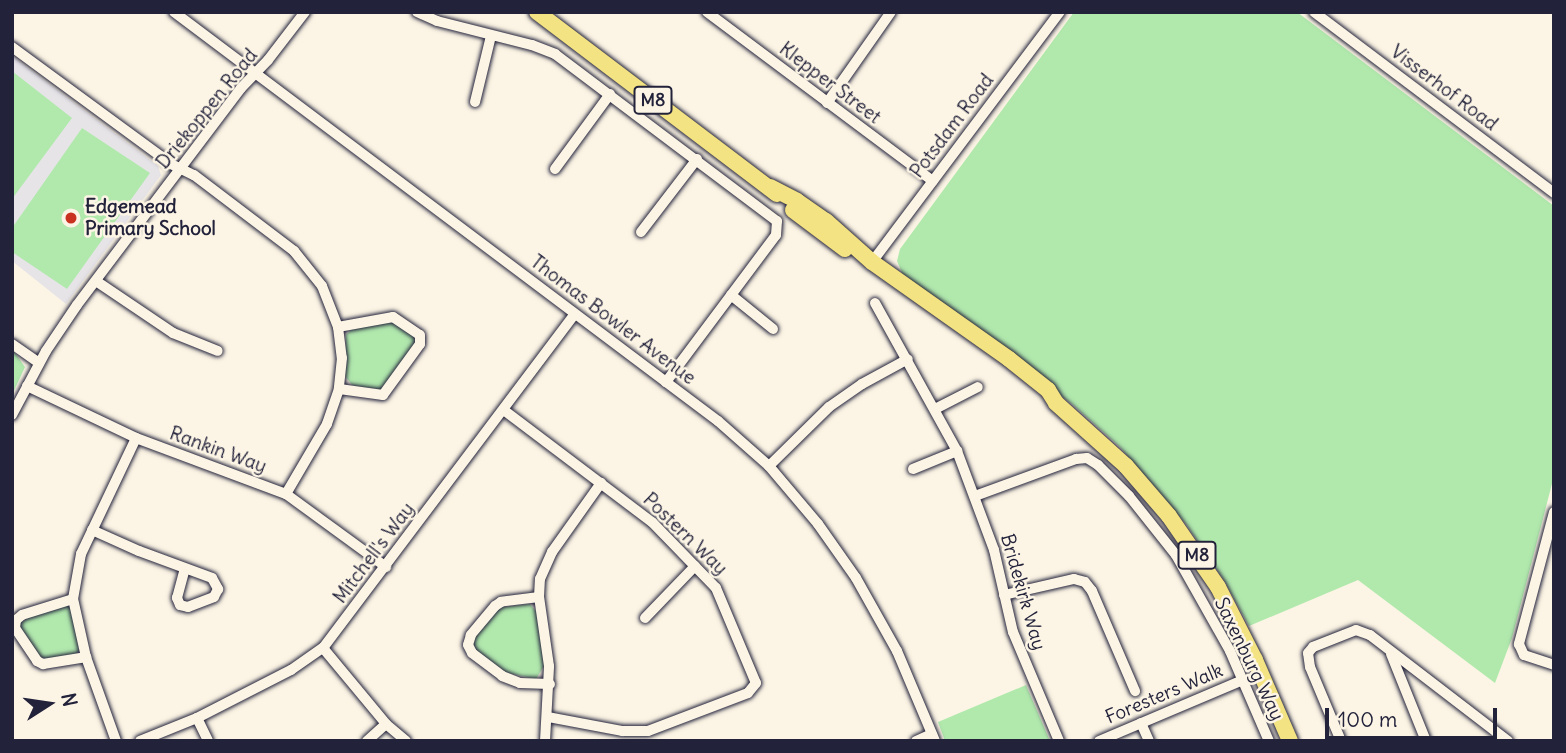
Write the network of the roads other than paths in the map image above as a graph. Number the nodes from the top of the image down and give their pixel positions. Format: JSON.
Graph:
{"nodes":[{"id":1,"x":174,"y":12,"type":"edge"},
{"id":2,"x":305,"y":12,"type":"edge"},
{"id":3,"x":417,"y":12,"type":"edge"},
{"id":4,"x":537,"y":12,"type":"edge"},
{"id":5,"x":707,"y":12,"type":"edge"},
{"id":6,"x":891,"y":12,"type":"edge"},
{"id":7,"x":1060,"y":12,"type":"edge"},
{"id":8,"x":1314,"y":12,"type":"edge"},
{"id":9,"x":491,"y":36,"type":"junction"},
{"id":10,"x":12,"y":47,"type":"edge"},
{"id":11,"x":255,"y":74,"type":"junction"},
{"id":12,"x":610,"y":94,"type":"junction"},
{"id":13,"x":475,"y":102,"type":"dead end"},
{"id":14,"x":827,"y":103,"type":"junction"},
{"id":15,"x":696,"y":159,"type":"junction"},
{"id":16,"x":180,"y":168,"type":"junction"},
{"id":17,"x":555,"y":169,"type":"dead end"},
{"id":18,"x":933,"y":181,"type":"junction"},
{"id":19,"x":1554,"y":192,"type":"edge"},
{"id":20,"x":641,"y":232,"type":"dead end"},
{"id":21,"x":872,"y":262,"type":"junction"},
{"id":22,"x":96,"y":281,"type":"junction"},
{"id":23,"x":731,"y":295,"type":"junction"},
{"id":24,"x":875,"y":303,"type":"dead end"},
{"id":25,"x":575,"y":314,"type":"junction"},
{"id":26,"x":338,"y":327,"type":"junction"},
{"id":27,"x":773,"y":329,"type":"dead end"},
{"id":28,"x":12,"y":344,"type":"edge"},
{"id":29,"x":218,"y":351,"type":"dead end"},
{"id":30,"x":908,"y":359,"type":"junction"},
{"id":31,"x":39,"y":363,"type":"junction"},
{"id":32,"x":666,"y":382,"type":"junction"},
{"id":33,"x":27,"y":386,"type":"junction"},
{"id":34,"x":978,"y":387,"type":"dead end"},
{"id":35,"x":339,"y":389,"type":"junction"},
{"id":36,"x":935,"y":409,"type":"junction"},
{"id":37,"x":505,"y":411,"type":"junction"},
{"id":38,"x":12,"y":415,"type":"edge"},
{"id":39,"x":135,"y":438,"type":"junction"},
{"id":40,"x":957,"y":451,"type":"junction"},
{"id":41,"x":769,"y":466,"type":"junction"},
{"id":42,"x":913,"y":469,"type":"dead end"},
{"id":43,"x":601,"y":483,"type":"junction"},
{"id":44,"x":286,"y":494,"type":"junction"},
{"id":45,"x":975,"y":496,"type":"junction"},
{"id":46,"x":1554,"y":512,"type":"edge"},
{"id":47,"x":92,"y":530,"type":"junction"},
{"id":48,"x":695,"y":566,"type":"junction"},
{"id":49,"x":386,"y":567,"type":"junction"},
{"id":50,"x":185,"y":569,"type":"junction"},
{"id":51,"x":1004,"y":595,"type":"junction"},
{"id":52,"x":539,"y":597,"type":"junction"},
{"id":53,"x":73,"y":599,"type":"junction"},
{"id":54,"x":645,"y":618,"type":"dead end"},
{"id":55,"x":323,"y":649,"type":"junction"},
{"id":56,"x":1390,"y":653,"type":"junction"},
{"id":57,"x":86,"y":657,"type":"junction"},
{"id":58,"x":1554,"y":665,"type":"edge"},
{"id":59,"x":1243,"y":680,"type":"junction"},
{"id":60,"x":550,"y":684,"type":"junction"},
{"id":61,"x":1135,"y":691,"type":"dead end"},
{"id":62,"x":197,"y":718,"type":"junction"},
{"id":63,"x":548,"y":718,"type":"junction"},
{"id":64,"x":1141,"y":723,"type":"junction"},
{"id":65,"x":386,"y":724,"type":"junction"},
{"id":66,"x":933,"y":737,"type":"edge"},
{"id":67,"x":116,"y":741,"type":"edge"},
{"id":68,"x":140,"y":741,"type":"edge"},
{"id":69,"x":208,"y":741,"type":"edge"},
{"id":70,"x":366,"y":741,"type":"edge"},
{"id":71,"x":406,"y":741,"type":"edge"},
{"id":72,"x":545,"y":741,"type":"edge"},
{"id":73,"x":916,"y":741,"type":"edge"},
{"id":74,"x":1059,"y":741,"type":"edge"},
{"id":75,"x":1099,"y":741,"type":"edge"},
{"id":76,"x":1149,"y":741,"type":"edge"},
{"id":77,"x":1269,"y":741,"type":"edge"},
{"id":78,"x":1290,"y":741,"type":"edge"},
{"id":79,"x":1341,"y":741,"type":"edge"},
{"id":80,"x":1426,"y":741,"type":"edge"},
{"id":81,"x":1508,"y":741,"type":"edge"}],
"edges":[{"from":1,"to":11,"type":"street","name":"Thomas Bowler Avenue"},
{"from":2,"to":11,"type":"street","name":"Driekoppen Road"},
{"from":3,"to":9,"type":"street"},
{"from":4,"to":21,"type":"main road","number":"M8"},
{"from":5,"to":14,"type":"street","name":"Klepper Street"},
{"from":6,"to":14,"type":"street"},
{"from":7,"to":18,"type":"street","name":"Potsdam Road"},
{"from":8,"to":19,"type":"street","name":"Visserhof Road"},
{"from":9,"to":12,"type":"street"},
{"from":9,"to":13,"type":"street"},
{"from":10,"to":16,"type":"street"},
{"from":11,"to":16,"type":"street","name":"Driekoppen Road"},
{"from":11,"to":25,"type":"street","name":"Thomas Bowler Avenue"},
{"from":12,"to":15,"type":"street"},
{"from":12,"to":17,"type":"street"},
{"from":14,"to":18,"type":"street","name":"Klepper Street"},
{"from":15,"to":20,"type":"street"},
{"from":15,"to":23,"type":"street"},
{"from":16,"to":22,"type":"street","name":"Driekoppen Road"},
{"from":16,"to":26,"type":"street"},
{"from":18,"to":21,"type":"street","name":"Potsdam Road"},
{"from":21,"to":78,"type":"main road","number":"M8"},
{"from":22,"to":29,"type":"street"},
{"from":22,"to":31,"type":"street","name":"Driekoppen Road"},
{"from":23,"to":27,"type":"street"},
{"from":23,"to":32,"type":"street"},
{"from":24,"to":30,"type":"street","name":"Bridekirk Way"},
{"from":25,"to":32,"type":"street","name":"Thomas Bowler Avenue"},
{"from":25,"to":37,"type":"street","name":"Mitchell's Way"},
{"from":26,"to":35,"type":"street"},
{"from":26,"to":35,"type":"street"},
{"from":28,"to":31,"type":"street"},
{"from":30,"to":36,"type":"street","name":"Bridekirk Way"},
{"from":30,"to":41,"type":"street"},
{"from":31,"to":33,"type":"street","name":"Driekoppen Road"},
{"from":32,"to":41,"type":"street","name":"Thomas Bowler Avenue"},
{"from":33,"to":38,"type":"street","name":"Driekoppen Road"},
{"from":33,"to":39,"type":"street","name":"Rankin Way"},
{"from":34,"to":36,"type":"street"},
{"from":35,"to":44,"type":"street"},
{"from":36,"to":40,"type":"street","name":"Bridekirk Way"},
{"from":37,"to":43,"type":"street","name":"Postern Way"},
{"from":37,"to":49,"type":"street","name":"Mitchell's Way"},
{"from":39,"to":44,"type":"street","name":"Rankin Way"},
{"from":39,"to":47,"type":"street"},
{"from":40,"to":42,"type":"street"},
{"from":40,"to":45,"type":"street","name":"Bridekirk Way"},
{"from":41,"to":66,"type":"street","name":"Thomas Bowler Avenue"},
{"from":43,"to":48,"type":"street","name":"Postern Way"},
{"from":43,"to":52,"type":"street"},
{"from":44,"to":49,"type":"street","name":"Rankin Way"},
{"from":45,"to":51,"type":"street","name":"Bridekirk Way"},
{"from":45,"to":59,"type":"street","name":"Saxenburg Way"},
{"from":46,"to":58,"type":"street"},
{"from":47,"to":50,"type":"street"},
{"from":47,"to":53,"type":"street"},
{"from":48,"to":54,"type":"street"},
{"from":48,"to":63,"type":"street","name":"Postern Way"},
{"from":49,"to":55,"type":"street","name":"Mitchell's Way"},
{"from":50,"to":50,"type":"street"},
{"from":51,"to":61,"type":"street"},
{"from":51,"to":74,"type":"street","name":"Bridekirk Way"},
{"from":52,"to":60,"type":"street"},
{"from":52,"to":60,"type":"street"},
{"from":53,"to":57,"type":"street"},
{"from":53,"to":57,"type":"street"},
{"from":55,"to":62,"type":"street","name":"Mitchell's Way"},
{"from":55,"to":65,"type":"street"},
{"from":56,"to":79,"type":"street"},
{"from":56,"to":80,"type":"street"},
{"from":56,"to":81,"type":"street"},
{"from":57,"to":67,"type":"street"},
{"from":59,"to":64,"type":"street","name":"Foresters Walk"},
{"from":59,"to":77,"type":"street","name":"Saxenburg Way"},
{"from":60,"to":63,"type":"street"},
{"from":62,"to":68,"type":"street","name":"Mitchell's Way"},
{"from":62,"to":69,"type":"street"},
{"from":63,"to":72,"type":"street"},
{"from":64,"to":75,"type":"street","name":"Foresters Walk"},
{"from":64,"to":76,"type":"street"},
{"from":65,"to":70,"type":"street"},
{"from":65,"to":71,"type":"street"},
{"from":66,"to":73,"type":"street"}]}
